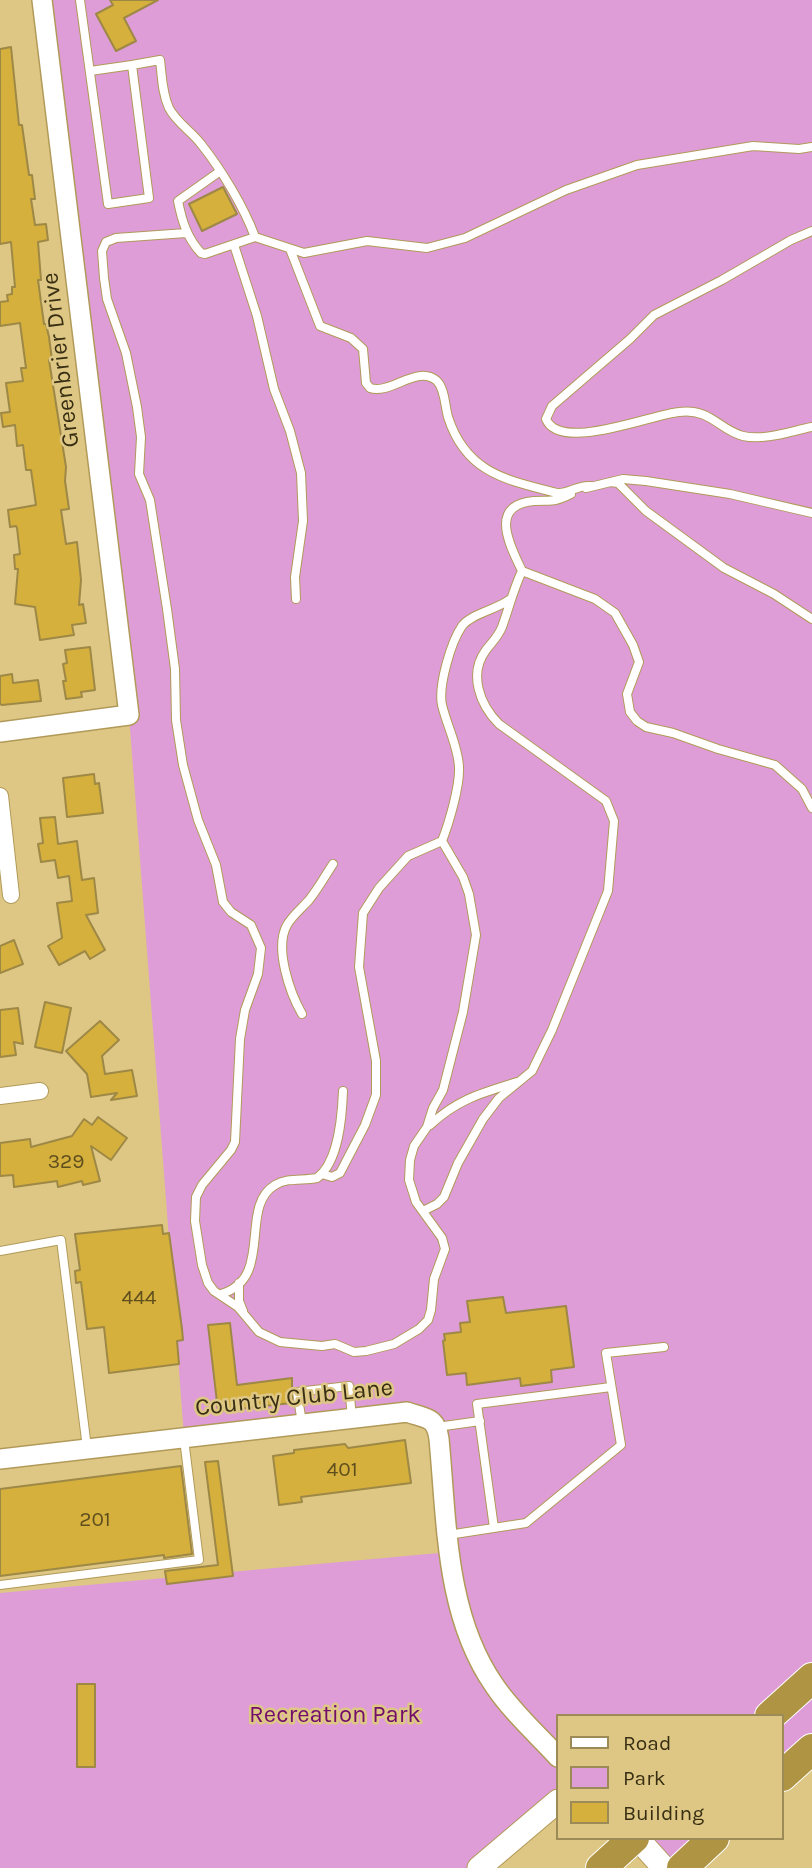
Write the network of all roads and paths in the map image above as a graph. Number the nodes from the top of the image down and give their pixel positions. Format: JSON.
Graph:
{"nodes":[{"id":1,"x":42,"y":0,"type":"edge"},
{"id":2,"x":80,"y":0,"type":"edge"},
{"id":3,"x":132,"y":65,"type":"junction"},
{"id":4,"x":90,"y":71,"type":"junction"},
{"id":5,"x":812,"y":147,"type":"edge"},
{"id":6,"x":219,"y":172,"type":"junction"},
{"id":7,"x":812,"y":231,"type":"edge"},
{"id":8,"x":186,"y":233,"type":"junction"},
{"id":9,"x":255,"y":237,"type":"junction"},
{"id":10,"x":234,"y":245,"type":"junction"},
{"id":11,"x":290,"y":249,"type":"junction"},
{"id":12,"x":812,"y":427,"type":"edge"},
{"id":13,"x":607,"y":482,"type":"junction"},
{"id":14,"x":590,"y":486,"type":"junction"},
{"id":15,"x":812,"y":513,"type":"edge"},
{"id":16,"x":522,"y":571,"type":"junction"},
{"id":17,"x":296,"y":599,"type":"dead end"},
{"id":18,"x":509,"y":600,"type":"junction"},
{"id":19,"x":812,"y":620,"type":"edge"},
{"id":20,"x":0,"y":732,"type":"edge"},
{"id":21,"x":0,"y":796,"type":"edge"},
{"id":22,"x":812,"y":808,"type":"edge"},
{"id":23,"x":442,"y":841,"type":"junction"},
{"id":24,"x":333,"y":864,"type":"dead end"},
{"id":25,"x":11,"y":895,"type":"dead end"},
{"id":26,"x":302,"y":1014,"type":"dead end"},
{"id":27,"x":520,"y":1081,"type":"junction"},
{"id":28,"x":40,"y":1091,"type":"dead end"},
{"id":29,"x":343,"y":1091,"type":"dead end"},
{"id":30,"x":0,"y":1096,"type":"edge"},
{"id":31,"x":428,"y":1127,"type":"junction"},
{"id":32,"x":323,"y":1174,"type":"junction"},
{"id":33,"x":423,"y":1212,"type":"junction"},
{"id":34,"x":0,"y":1251,"type":"edge"},
{"id":35,"x":239,"y":1283,"type":"junction"},
{"id":36,"x":221,"y":1294,"type":"junction"},
{"id":37,"x":244,"y":1315,"type":"junction"},
{"id":38,"x":664,"y":1347,"type":"dead end"},
{"id":39,"x":611,"y":1387,"type":"junction"},
{"id":40,"x":352,"y":1418,"type":"junction"},
{"id":41,"x":480,"y":1421,"type":"junction"},
{"id":42,"x":302,"y":1423,"type":"junction"},
{"id":43,"x":437,"y":1427,"type":"junction"},
{"id":44,"x":184,"y":1436,"type":"junction"},
{"id":45,"x":87,"y":1448,"type":"junction"},
{"id":46,"x":0,"y":1459,"type":"edge"},
{"id":47,"x":494,"y":1528,"type":"junction"},
{"id":48,"x":448,"y":1535,"type":"junction"},
{"id":49,"x":0,"y":1586,"type":"edge"},
{"id":50,"x":812,"y":1678,"type":"edge"},
{"id":51,"x":772,"y":1714,"type":"edge"},
{"id":52,"x":812,"y":1749,"type":"edge"},
{"id":53,"x":556,"y":1755,"type":"edge"},
{"id":54,"x":784,"y":1774,"type":"edge"},
{"id":55,"x":556,"y":1803,"type":"edge"},
{"id":56,"x":712,"y":1840,"type":"edge"},
{"id":57,"x":647,"y":1850,"type":"edge"},
{"id":58,"x":479,"y":1868,"type":"edge"},
{"id":59,"x":601,"y":1868,"type":"edge"},
{"id":60,"x":682,"y":1868,"type":"edge"}],
"edges":[{"from":1,"to":20,"type":"street","name":"Greenbrier Drive"},
{"from":2,"to":4,"type":"lane"},
{"from":3,"to":4,"type":"lane"},
{"from":3,"to":4,"type":"lane"},
{"from":3,"to":6,"type":"lane"},
{"from":5,"to":11,"type":"lane"},
{"from":6,"to":8,"type":"lane"},
{"from":6,"to":9,"type":"lane"},
{"from":7,"to":12,"type":"lane"},
{"from":8,"to":10,"type":"lane"},
{"from":8,"to":36,"type":"lane"},
{"from":9,"to":10,"type":"lane"},
{"from":9,"to":11,"type":"lane"},
{"from":10,"to":17,"type":"lane"},
{"from":11,"to":14,"type":"lane"},
{"from":13,"to":14,"type":"lane"},
{"from":13,"to":15,"type":"lane"},
{"from":13,"to":19,"type":"lane"},
{"from":14,"to":16,"type":"lane"},
{"from":16,"to":18,"type":"lane"},
{"from":16,"to":22,"type":"lane"},
{"from":18,"to":23,"type":"lane"},
{"from":18,"to":27,"type":"lane"},
{"from":21,"to":25,"type":"street"},
{"from":23,"to":31,"type":"lane"},
{"from":23,"to":32,"type":"lane"},
{"from":24,"to":26,"type":"lane"},
{"from":27,"to":31,"type":"lane"},
{"from":27,"to":33,"type":"lane"},
{"from":28,"to":30,"type":"street"},
{"from":29,"to":32,"type":"lane"},
{"from":31,"to":33,"type":"lane"},
{"from":32,"to":35,"type":"lane"},
{"from":33,"to":37,"type":"lane"},
{"from":34,"to":45,"type":"lane"},
{"from":35,"to":36,"type":"lane"},
{"from":35,"to":37,"type":"lane"},
{"from":36,"to":37,"type":"lane"},
{"from":38,"to":39,"type":"lane"},
{"from":39,"to":41,"type":"lane"},
{"from":39,"to":47,"type":"lane"},
{"from":40,"to":42,"type":"street","name":"Country Club Lane"},
{"from":40,"to":42,"type":"lane"},
{"from":40,"to":43,"type":"street","name":"Country Club Lane"},
{"from":41,"to":43,"type":"lane"},
{"from":41,"to":47,"type":"lane"},
{"from":42,"to":44,"type":"street","name":"Country Club Lane"},
{"from":43,"to":48,"type":"street"},
{"from":44,"to":45,"type":"street","name":"Country Club Lane"},
{"from":44,"to":49,"type":"lane"},
{"from":45,"to":46,"type":"street","name":"Country Club Lane"},
{"from":47,"to":48,"type":"lane"},
{"from":48,"to":53,"type":"street"},
{"from":50,"to":51,"type":"highway"},
{"from":52,"to":54,"type":"highway"},
{"from":55,"to":58,"type":"main road"},
{"from":56,"to":60,"type":"highway"},
{"from":57,"to":59,"type":"highway"}]}
